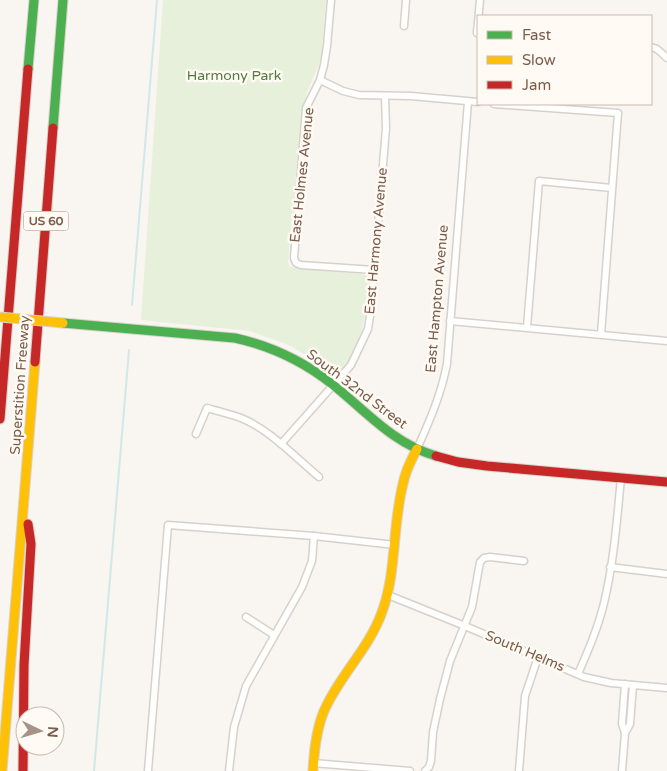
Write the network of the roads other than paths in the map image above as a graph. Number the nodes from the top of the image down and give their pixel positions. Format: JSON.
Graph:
{"nodes":[{"id":1,"x":34,"y":0,"type":"edge"},
{"id":2,"x":63,"y":0,"type":"edge"},
{"id":3,"x":331,"y":0,"type":"edge"},
{"id":4,"x":406,"y":0,"type":"edge"},
{"id":5,"x":480,"y":0,"type":"edge"},
{"id":6,"x":478,"y":15,"type":"edge"},
{"id":7,"x":477,"y":25,"type":"edge"},
{"id":8,"x":404,"y":26,"type":"dead end"},
{"id":9,"x":476,"y":33,"type":"dead end"},
{"id":10,"x":652,"y":48,"type":"edge"},
{"id":11,"x":667,"y":58,"type":"edge"},
{"id":12,"x":320,"y":80,"type":"junction"},
{"id":13,"x":385,"y":97,"type":"junction"},
{"id":14,"x":468,"y":102,"type":"junction"},
{"id":15,"x":477,"y":102,"type":"edge"},
{"id":16,"x":547,"y":105,"type":"edge"},
{"id":17,"x":612,"y":188,"type":"junction"},
{"id":18,"x":374,"y":270,"type":"junction"},
{"id":19,"x":0,"y":317,"type":"edge"},
{"id":20,"x":450,"y":320,"type":"junction"},
{"id":21,"x":527,"y":327,"type":"junction"},
{"id":22,"x":601,"y":334,"type":"junction"},
{"id":23,"x":667,"y":341,"type":"edge"},
{"id":24,"x":333,"y":386,"type":"junction"},
{"id":25,"x":2,"y":397,"type":"junction"},
{"id":26,"x":0,"y":409,"type":"edge"},
{"id":27,"x":0,"y":419,"type":"edge"},
{"id":28,"x":196,"y":434,"type":"dead end"},
{"id":29,"x":281,"y":444,"type":"junction"},
{"id":30,"x":417,"y":449,"type":"junction"},
{"id":31,"x":318,"y":478,"type":"dead end"},
{"id":32,"x":621,"y":478,"type":"junction"},
{"id":33,"x":667,"y":482,"type":"edge"},
{"id":34,"x":24,"y":507,"type":"junction"},
{"id":35,"x":314,"y":536,"type":"junction"},
{"id":36,"x":395,"y":546,"type":"junction"},
{"id":37,"x":524,"y":561,"type":"dead end"},
{"id":38,"x":610,"y":567,"type":"junction"},
{"id":39,"x":667,"y":574,"type":"edge"},
{"id":40,"x":388,"y":595,"type":"junction"},
{"id":41,"x":246,"y":617,"type":"dead end"},
{"id":42,"x":465,"y":626,"type":"junction"},
{"id":43,"x":274,"y":635,"type":"junction"},
{"id":44,"x":538,"y":657,"type":"junction"},
{"id":45,"x":578,"y":674,"type":"junction"},
{"id":46,"x":629,"y":685,"type":"junction"},
{"id":47,"x":667,"y":688,"type":"edge"},
{"id":48,"x":313,"y":767,"type":"edge"},
{"id":49,"x":426,"y":770,"type":"edge"},
{"id":50,"x":2,"y":771,"type":"edge"},
{"id":51,"x":22,"y":771,"type":"edge"},
{"id":52,"x":148,"y":771,"type":"edge"},
{"id":53,"x":229,"y":771,"type":"edge"},
{"id":54,"x":410,"y":771,"type":"edge"},
{"id":55,"x":519,"y":771,"type":"edge"},
{"id":56,"x":622,"y":771,"type":"edge"}],
"edges":[{"from":1,"to":25,"type":"main road","name":"Superstition Freeway","number":"US 60"},
{"from":2,"to":34,"type":"main road","name":"Superstition Freeway","number":"US 60"},
{"from":3,"to":12,"type":"street","name":"East Holmes Avenue"},
{"from":4,"to":8,"type":"street"},
{"from":5,"to":6,"type":"street"},
{"from":7,"to":9,"type":"street"},
{"from":10,"to":11,"type":"street"},
{"from":12,"to":13,"type":"street"},
{"from":12,"to":18,"type":"street","name":"East Holmes Avenue"},
{"from":13,"to":14,"type":"street"},
{"from":13,"to":18,"type":"street","name":"East Harmony Avenue"},
{"from":14,"to":15,"type":"street"},
{"from":14,"to":20,"type":"street","name":"East Hampton Avenue"},
{"from":16,"to":17,"type":"street"},
{"from":17,"to":21,"type":"street"},
{"from":17,"to":22,"type":"street"},
{"from":18,"to":24,"type":"street","name":"East Harmony Avenue"},
{"from":19,"to":24,"type":"main road","name":"South 32nd Street","bridge":true},
{"from":20,"to":21,"type":"street"},
{"from":20,"to":30,"type":"street","name":"East Hampton Avenue"},
{"from":21,"to":22,"type":"street"},
{"from":22,"to":23,"type":"street"},
{"from":24,"to":29,"type":"street","name":"East Harmony Avenue"},
{"from":24,"to":30,"type":"main road","name":"South 32nd Street"},
{"from":25,"to":26,"type":"main road"},
{"from":25,"to":27,"type":"main road","name":"Superstition Freeway","number":"US 60"},
{"from":28,"to":29,"type":"street"},
{"from":29,"to":31,"type":"street"},
{"from":30,"to":32,"type":"main road","name":"South 32nd Street"},
{"from":30,"to":36,"type":"main road","name":"East Hampton Avenue"},
{"from":32,"to":33,"type":"main road","name":"South 32nd Street"},
{"from":32,"to":38,"type":"street"},
{"from":34,"to":50,"type":"main road","name":"Superstition Freeway","number":"US 60"},
{"from":34,"to":51,"type":"main road"},
{"from":35,"to":36,"type":"street"},
{"from":35,"to":43,"type":"street"},
{"from":35,"to":52,"type":"street"},
{"from":36,"to":40,"type":"main road","name":"East Hampton Avenue"},
{"from":37,"to":42,"type":"street"},
{"from":38,"to":39,"type":"street"},
{"from":38,"to":45,"type":"street"},
{"from":40,"to":42,"type":"street","name":"South Helms"},
{"from":40,"to":48,"type":"main road","name":"East Hampton Avenue"},
{"from":41,"to":43,"type":"street"},
{"from":42,"to":44,"type":"street","name":"South Helms"},
{"from":42,"to":49,"type":"street"},
{"from":43,"to":53,"type":"street"},
{"from":44,"to":45,"type":"street","name":"South Helms"},
{"from":44,"to":55,"type":"street"},
{"from":45,"to":46,"type":"street","name":"South Helms"},
{"from":46,"to":47,"type":"street","name":"South Helms"},
{"from":46,"to":56,"type":"street"},
{"from":48,"to":54,"type":"street"}]}
